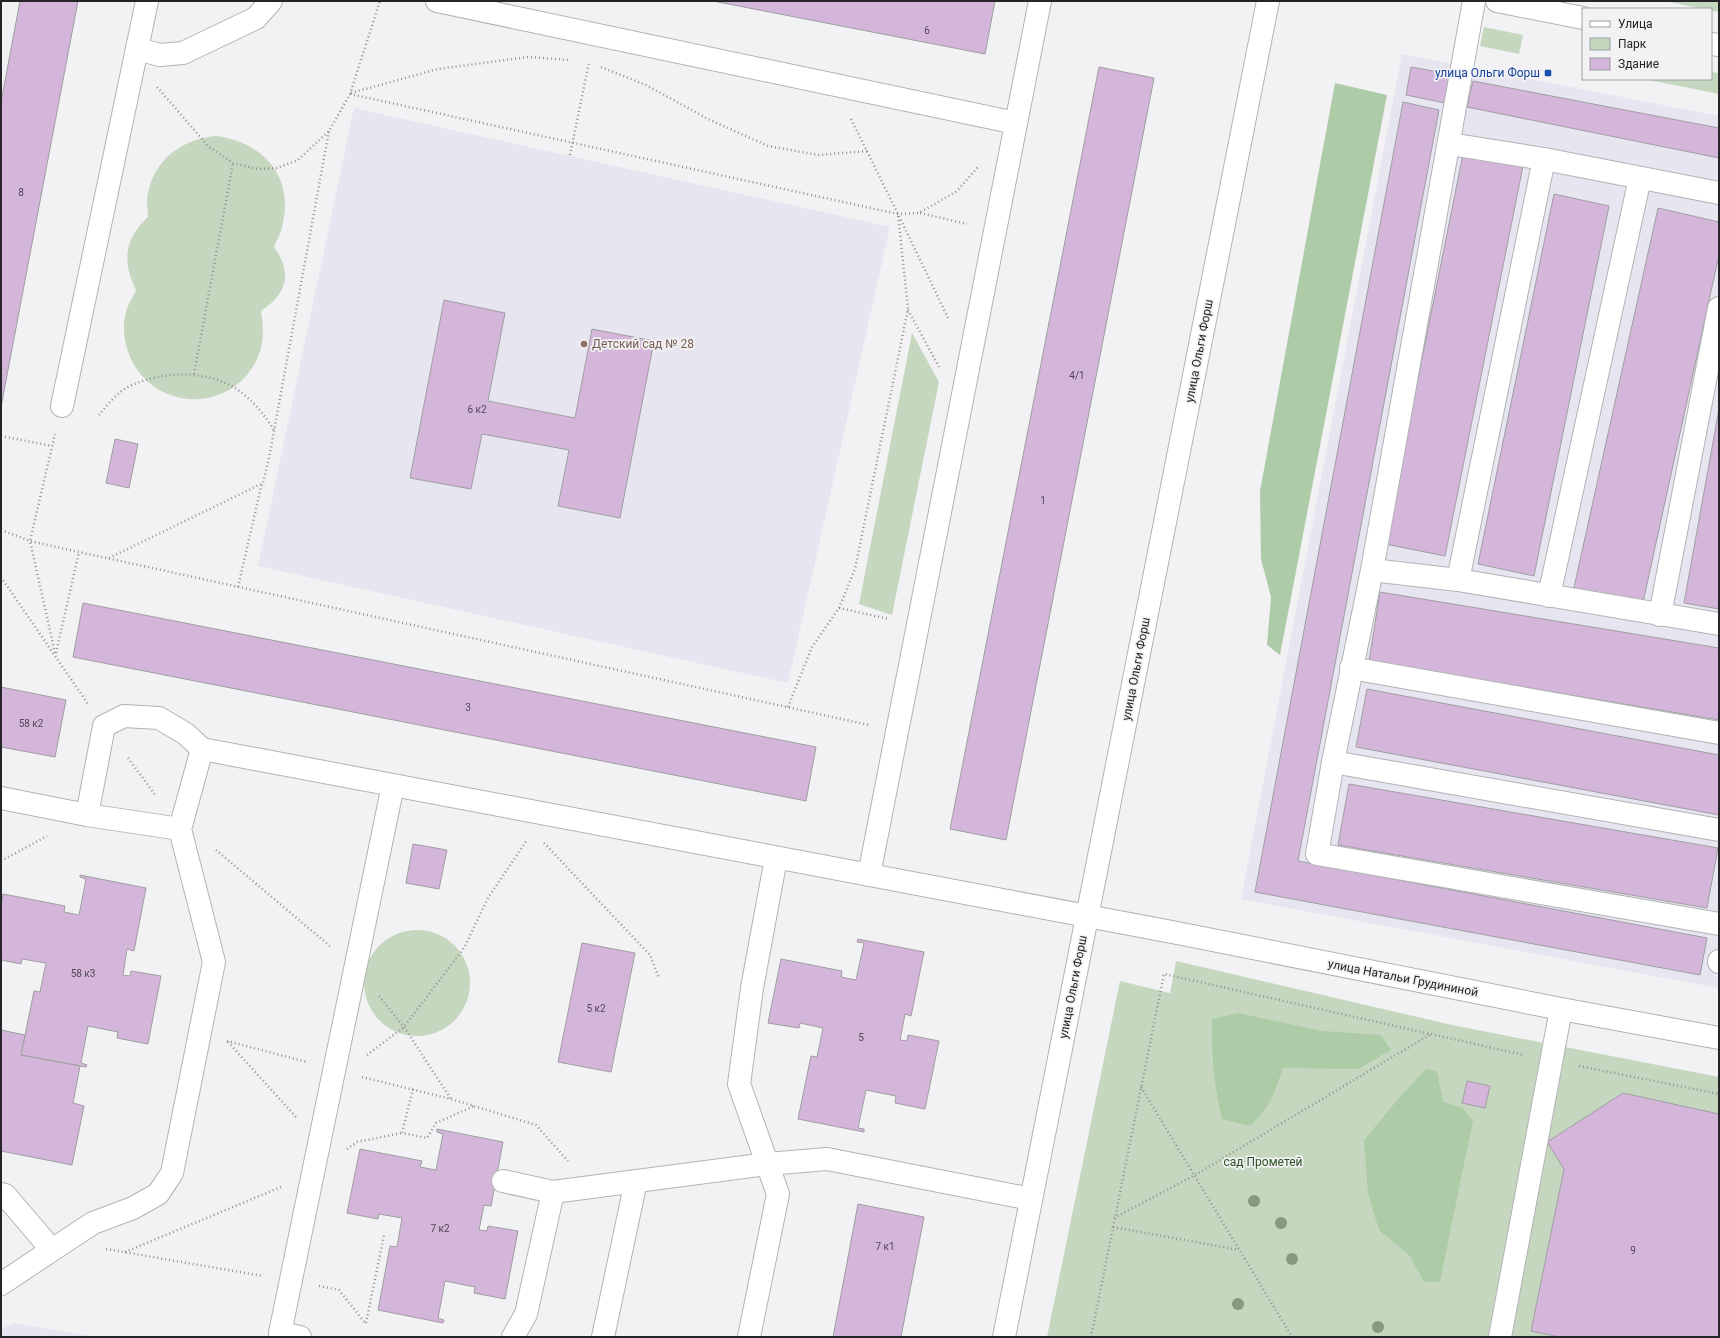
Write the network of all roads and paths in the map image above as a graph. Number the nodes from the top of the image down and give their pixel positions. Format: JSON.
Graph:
{"nodes":[{"id":1,"x":147,"y":1,"type":"edge"},
{"id":2,"x":271,"y":1,"type":"edge"},
{"id":3,"x":380,"y":1,"type":"edge"},
{"id":4,"x":437,"y":1,"type":"edge"},
{"id":5,"x":1040,"y":1,"type":"edge"},
{"id":6,"x":1268,"y":1,"type":"edge"},
{"id":7,"x":1474,"y":1,"type":"edge"},
{"id":8,"x":1497,"y":1,"type":"edge"},
{"id":9,"x":1577,"y":12,"type":"edge"},
{"id":10,"x":595,"y":34,"type":"junction"},
{"id":11,"x":136,"y":55,"type":"junction"},
{"id":12,"x":574,"y":60,"type":"dead end"},
{"id":13,"x":582,"y":61,"type":"dead end"},
{"id":14,"x":589,"y":62,"type":"junction"},
{"id":15,"x":833,"y":85,"type":"junction"},
{"id":16,"x":350,"y":94,"type":"junction"},
{"id":17,"x":1016,"y":123,"type":"junction"},
{"id":18,"x":329,"y":131,"type":"junction"},
{"id":19,"x":573,"y":142,"type":"junction"},
{"id":20,"x":1450,"y":144,"type":"junction"},
{"id":21,"x":868,"y":152,"type":"junction"},
{"id":22,"x":570,"y":155,"type":"dead end"},
{"id":23,"x":1544,"y":159,"type":"junction"},
{"id":24,"x":982,"y":162,"type":"dead end"},
{"id":25,"x":233,"y":163,"type":"junction"},
{"id":26,"x":1640,"y":178,"type":"junction"},
{"id":27,"x":1719,"y":193,"type":"edge"},
{"id":28,"x":919,"y":213,"type":"junction"},
{"id":29,"x":898,"y":214,"type":"junction"},
{"id":30,"x":995,"y":231,"type":"junction"},
{"id":31,"x":1719,"y":308,"type":"edge"},
{"id":32,"x":908,"y":309,"type":"junction"},
{"id":33,"x":949,"y":320,"type":"dead end"},
{"id":34,"x":194,"y":374,"type":"junction"},
{"id":35,"x":62,"y":406,"type":"joint"},
{"id":36,"x":961,"y":406,"type":"junction"},
{"id":37,"x":99,"y":415,"type":"dead end"},
{"id":38,"x":274,"y":430,"type":"junction"},
{"id":39,"x":1,"y":436,"type":"edge"},
{"id":40,"x":52,"y":446,"type":"junction"},
{"id":41,"x":263,"y":483,"type":"junction"},
{"id":42,"x":1,"y":530,"type":"edge"},
{"id":43,"x":30,"y":541,"type":"junction"},
{"id":44,"x":79,"y":552,"type":"junction"},
{"id":45,"x":108,"y":558,"type":"junction"},
{"id":46,"x":1372,"y":570,"type":"junction"},
{"id":47,"x":1,"y":577,"type":"edge"},
{"id":48,"x":1458,"y":580,"type":"junction"},
{"id":49,"x":238,"y":587,"type":"junction"},
{"id":50,"x":1549,"y":596,"type":"junction"},
{"id":51,"x":839,"y":608,"type":"junction"},
{"id":52,"x":1660,"y":615,"type":"junction"},
{"id":53,"x":1719,"y":624,"type":"edge"},
{"id":54,"x":918,"y":626,"type":"junction"},
{"id":55,"x":55,"y":656,"type":"junction"},
{"id":56,"x":1352,"y":668,"type":"junction"},
{"id":57,"x":788,"y":707,"type":"junction"},
{"id":58,"x":104,"y":726,"type":"junction"},
{"id":59,"x":897,"y":731,"type":"junction"},
{"id":60,"x":1719,"y":732,"type":"edge"},
{"id":61,"x":202,"y":748,"type":"junction"},
{"id":62,"x":1333,"y":762,"type":"junction"},
{"id":63,"x":393,"y":785,"type":"junction"},
{"id":64,"x":1,"y":798,"type":"edge"},
{"id":65,"x":86,"y":815,"type":"junction"},
{"id":66,"x":534,"y":822,"type":"junction"},
{"id":67,"x":180,"y":829,"type":"junction"},
{"id":68,"x":1719,"y":830,"type":"edge"},
{"id":69,"x":776,"y":858,"type":"junction"},
{"id":70,"x":1,"y":861,"type":"edge"},
{"id":71,"x":869,"y":875,"type":"junction"},
{"id":72,"x":1087,"y":916,"type":"junction"},
{"id":73,"x":1719,"y":924,"type":"edge"},
{"id":74,"x":356,"y":968,"type":"junction"},
{"id":75,"x":659,"y":978,"type":"dead end"},
{"id":76,"x":1561,"y":1009,"type":"junction"},
{"id":77,"x":404,"y":1027,"type":"junction"},
{"id":78,"x":199,"y":1034,"type":"junction"},
{"id":79,"x":1432,"y":1034,"type":"junction"},
{"id":80,"x":1719,"y":1038,"type":"edge"},
{"id":81,"x":228,"y":1041,"type":"junction"},
{"id":82,"x":1551,"y":1061,"type":"junction"},
{"id":83,"x":339,"y":1071,"type":"junction"},
{"id":84,"x":1141,"y":1086,"type":"junction"},
{"id":85,"x":413,"y":1089,"type":"junction"},
{"id":86,"x":1719,"y":1094,"type":"edge"},
{"id":87,"x":451,"y":1099,"type":"junction"},
{"id":88,"x":475,"y":1106,"type":"junction"},
{"id":89,"x":402,"y":1133,"type":"junction"},
{"id":90,"x":319,"y":1142,"type":"junction"},
{"id":91,"x":767,"y":1164,"type":"junction"},
{"id":92,"x":313,"y":1174,"type":"junction"},
{"id":93,"x":1195,"y":1175,"type":"junction"},
{"id":94,"x":503,"y":1180,"type":"dead end"},
{"id":95,"x":636,"y":1181,"type":"junction"},
{"id":96,"x":576,"y":1189,"type":"junction"},
{"id":97,"x":553,"y":1192,"type":"junction"},
{"id":98,"x":1,"y":1194,"type":"edge"},
{"id":99,"x":1031,"y":1199,"type":"junction"},
{"id":100,"x":1114,"y":1218,"type":"junction"},
{"id":101,"x":1113,"y":1227,"type":"junction"},
{"id":102,"x":384,"y":1235,"type":"dead end"},
{"id":103,"x":58,"y":1246,"type":"junction"},
{"id":104,"x":1240,"y":1250,"type":"junction"},
{"id":105,"x":124,"y":1252,"type":"junction"},
{"id":106,"x":291,"y":1281,"type":"junction"},
{"id":107,"x":1,"y":1284,"type":"edge"},
{"id":108,"x":300,"y":1337,"type":"edge"},
{"id":109,"x":512,"y":1337,"type":"edge"},
{"id":110,"x":603,"y":1337,"type":"edge"},
{"id":111,"x":749,"y":1337,"type":"edge"},
{"id":112,"x":1004,"y":1337,"type":"edge"},
{"id":113,"x":1091,"y":1337,"type":"edge"},
{"id":114,"x":1292,"y":1337,"type":"edge"},
{"id":115,"x":1500,"y":1337,"type":"edge"}],
"edges":[{"from":1,"to":11,"type":"street"},
{"from":2,"to":11,"type":"street"},
{"from":3,"to":16,"type":"path"},
{"from":4,"to":10,"type":"street"},
{"from":5,"to":17,"type":"street"},
{"from":6,"to":72,"type":"street","name":"улица Ольги Форш"},
{"from":7,"to":20,"type":"street"},
{"from":8,"to":9,"type":"street"},
{"from":10,"to":14,"type":"path"},
{"from":10,"to":15,"type":"street"},
{"from":11,"to":25,"type":"path"},
{"from":11,"to":35,"type":"street"},
{"from":12,"to":16,"type":"path"},
{"from":13,"to":14,"type":"path"},
{"from":14,"to":19,"type":"path"},
{"from":14,"to":21,"type":"path"},
{"from":15,"to":17,"type":"street"},
{"from":15,"to":21,"type":"path"},
{"from":16,"to":18,"type":"path"},
{"from":16,"to":19,"type":"path"},
{"from":17,"to":30,"type":"street"},
{"from":18,"to":25,"type":"path"},
{"from":18,"to":38,"type":"path"},
{"from":19,"to":22,"type":"path"},
{"from":19,"to":29,"type":"path"},
{"from":20,"to":23,"type":"street"},
{"from":20,"to":46,"type":"street"},
{"from":21,"to":29,"type":"path"},
{"from":23,"to":26,"type":"street"},
{"from":23,"to":48,"type":"street"},
{"from":24,"to":28,"type":"path"},
{"from":25,"to":34,"type":"path"},
{"from":26,"to":27,"type":"street"},
{"from":26,"to":50,"type":"street"},
{"from":28,"to":29,"type":"path"},
{"from":28,"to":30,"type":"path"},
{"from":29,"to":32,"type":"path"},
{"from":29,"to":33,"type":"path"},
{"from":30,"to":36,"type":"street"},
{"from":31,"to":52,"type":"street"},
{"from":32,"to":36,"type":"path"},
{"from":32,"to":51,"type":"path"},
{"from":34,"to":37,"type":"path"},
{"from":34,"to":38,"type":"path"},
{"from":35,"to":40,"type":"path"},
{"from":36,"to":54,"type":"street"},
{"from":38,"to":41,"type":"path"},
{"from":39,"to":40,"type":"path"},
{"from":40,"to":43,"type":"path"},
{"from":41,"to":45,"type":"path"},
{"from":41,"to":49,"type":"path"},
{"from":42,"to":43,"type":"path"},
{"from":43,"to":44,"type":"path"},
{"from":43,"to":55,"type":"path"},
{"from":44,"to":45,"type":"path"},
{"from":44,"to":55,"type":"path"},
{"from":45,"to":49,"type":"path"},
{"from":46,"to":48,"type":"street"},
{"from":46,"to":56,"type":"street"},
{"from":47,"to":55,"type":"path"},
{"from":48,"to":50,"type":"street"},
{"from":49,"to":57,"type":"path"},
{"from":50,"to":52,"type":"street"},
{"from":51,"to":54,"type":"path"},
{"from":51,"to":57,"type":"path"},
{"from":52,"to":53,"type":"street"},
{"from":54,"to":59,"type":"street"},
{"from":55,"to":58,"type":"path"},
{"from":56,"to":60,"type":"street"},
{"from":56,"to":62,"type":"street"},
{"from":57,"to":59,"type":"path"},
{"from":58,"to":61,"type":"street"},
{"from":58,"to":65,"type":"street"},
{"from":58,"to":67,"type":"path"},
{"from":59,"to":71,"type":"street"},
{"from":61,"to":63,"type":"street","name":"улица Натальи Грудининой"},
{"from":61,"to":67,"type":"street"},
{"from":62,"to":68,"type":"street"},
{"from":62,"to":73,"type":"street"},
{"from":63,"to":66,"type":"street","name":"улица Натальи Грудининой"},
{"from":63,"to":74,"type":"street"},
{"from":64,"to":65,"type":"street"},
{"from":65,"to":67,"type":"street"},
{"from":65,"to":70,"type":"path"},
{"from":66,"to":69,"type":"street","name":"улица Натальи Грудининой"},
{"from":66,"to":75,"type":"path"},
{"from":66,"to":77,"type":"path"},
{"from":67,"to":74,"type":"path"},
{"from":67,"to":78,"type":"street"},
{"from":69,"to":71,"type":"street","name":"улица Натальи Грудининой"},
{"from":69,"to":91,"type":"street"},
{"from":71,"to":72,"type":"street","name":"улица Натальи Грудининой"},
{"from":72,"to":76,"type":"street","name":"улица Натальи Грудининой"},
{"from":72,"to":99,"type":"street","name":"улица Ольги Форш"},
{"from":74,"to":77,"type":"path"},
{"from":74,"to":83,"type":"street"},
{"from":76,"to":80,"type":"street","name":"улица Натальи Грудининой"},
{"from":76,"to":82,"type":"street"},
{"from":77,"to":83,"type":"path"},
{"from":77,"to":87,"type":"path"},
{"from":78,"to":81,"type":"path"},
{"from":78,"to":103,"type":"street"},
{"from":79,"to":82,"type":"path"},
{"from":79,"to":84,"type":"path"},
{"from":79,"to":93,"type":"path"},
{"from":81,"to":83,"type":"path"},
{"from":81,"to":90,"type":"path"},
{"from":82,"to":86,"type":"path"},
{"from":82,"to":115,"type":"street"},
{"from":83,"to":85,"type":"path"},
{"from":83,"to":90,"type":"street"},
{"from":84,"to":93,"type":"path"},
{"from":84,"to":100,"type":"path"},
{"from":85,"to":87,"type":"path"},
{"from":85,"to":89,"type":"path"},
{"from":87,"to":88,"type":"path"},
{"from":88,"to":89,"type":"path"},
{"from":88,"to":96,"type":"path"},
{"from":89,"to":92,"type":"path"},
{"from":90,"to":92,"type":"street"},
{"from":91,"to":95,"type":"street"},
{"from":91,"to":99,"type":"street"},
{"from":91,"to":111,"type":"street"},
{"from":92,"to":105,"type":"path"},
{"from":92,"to":106,"type":"street"},
{"from":93,"to":100,"type":"path"},
{"from":93,"to":104,"type":"path"},
{"from":94,"to":97,"type":"street"},
{"from":95,"to":96,"type":"street"},
{"from":95,"to":110,"type":"street"},
{"from":96,"to":97,"type":"street"},
{"from":97,"to":109,"type":"street"},
{"from":98,"to":103,"type":"street"},
{"from":99,"to":112,"type":"street","name":"улица Ольги Форш"},
{"from":100,"to":101,"type":"path"},
{"from":101,"to":104,"type":"path"},
{"from":101,"to":113,"type":"path"},
{"from":102,"to":106,"type":"path"},
{"from":103,"to":105,"type":"path"},
{"from":103,"to":107,"type":"street"},
{"from":104,"to":114,"type":"path"},
{"from":105,"to":106,"type":"path"},
{"from":106,"to":108,"type":"street"}]}
